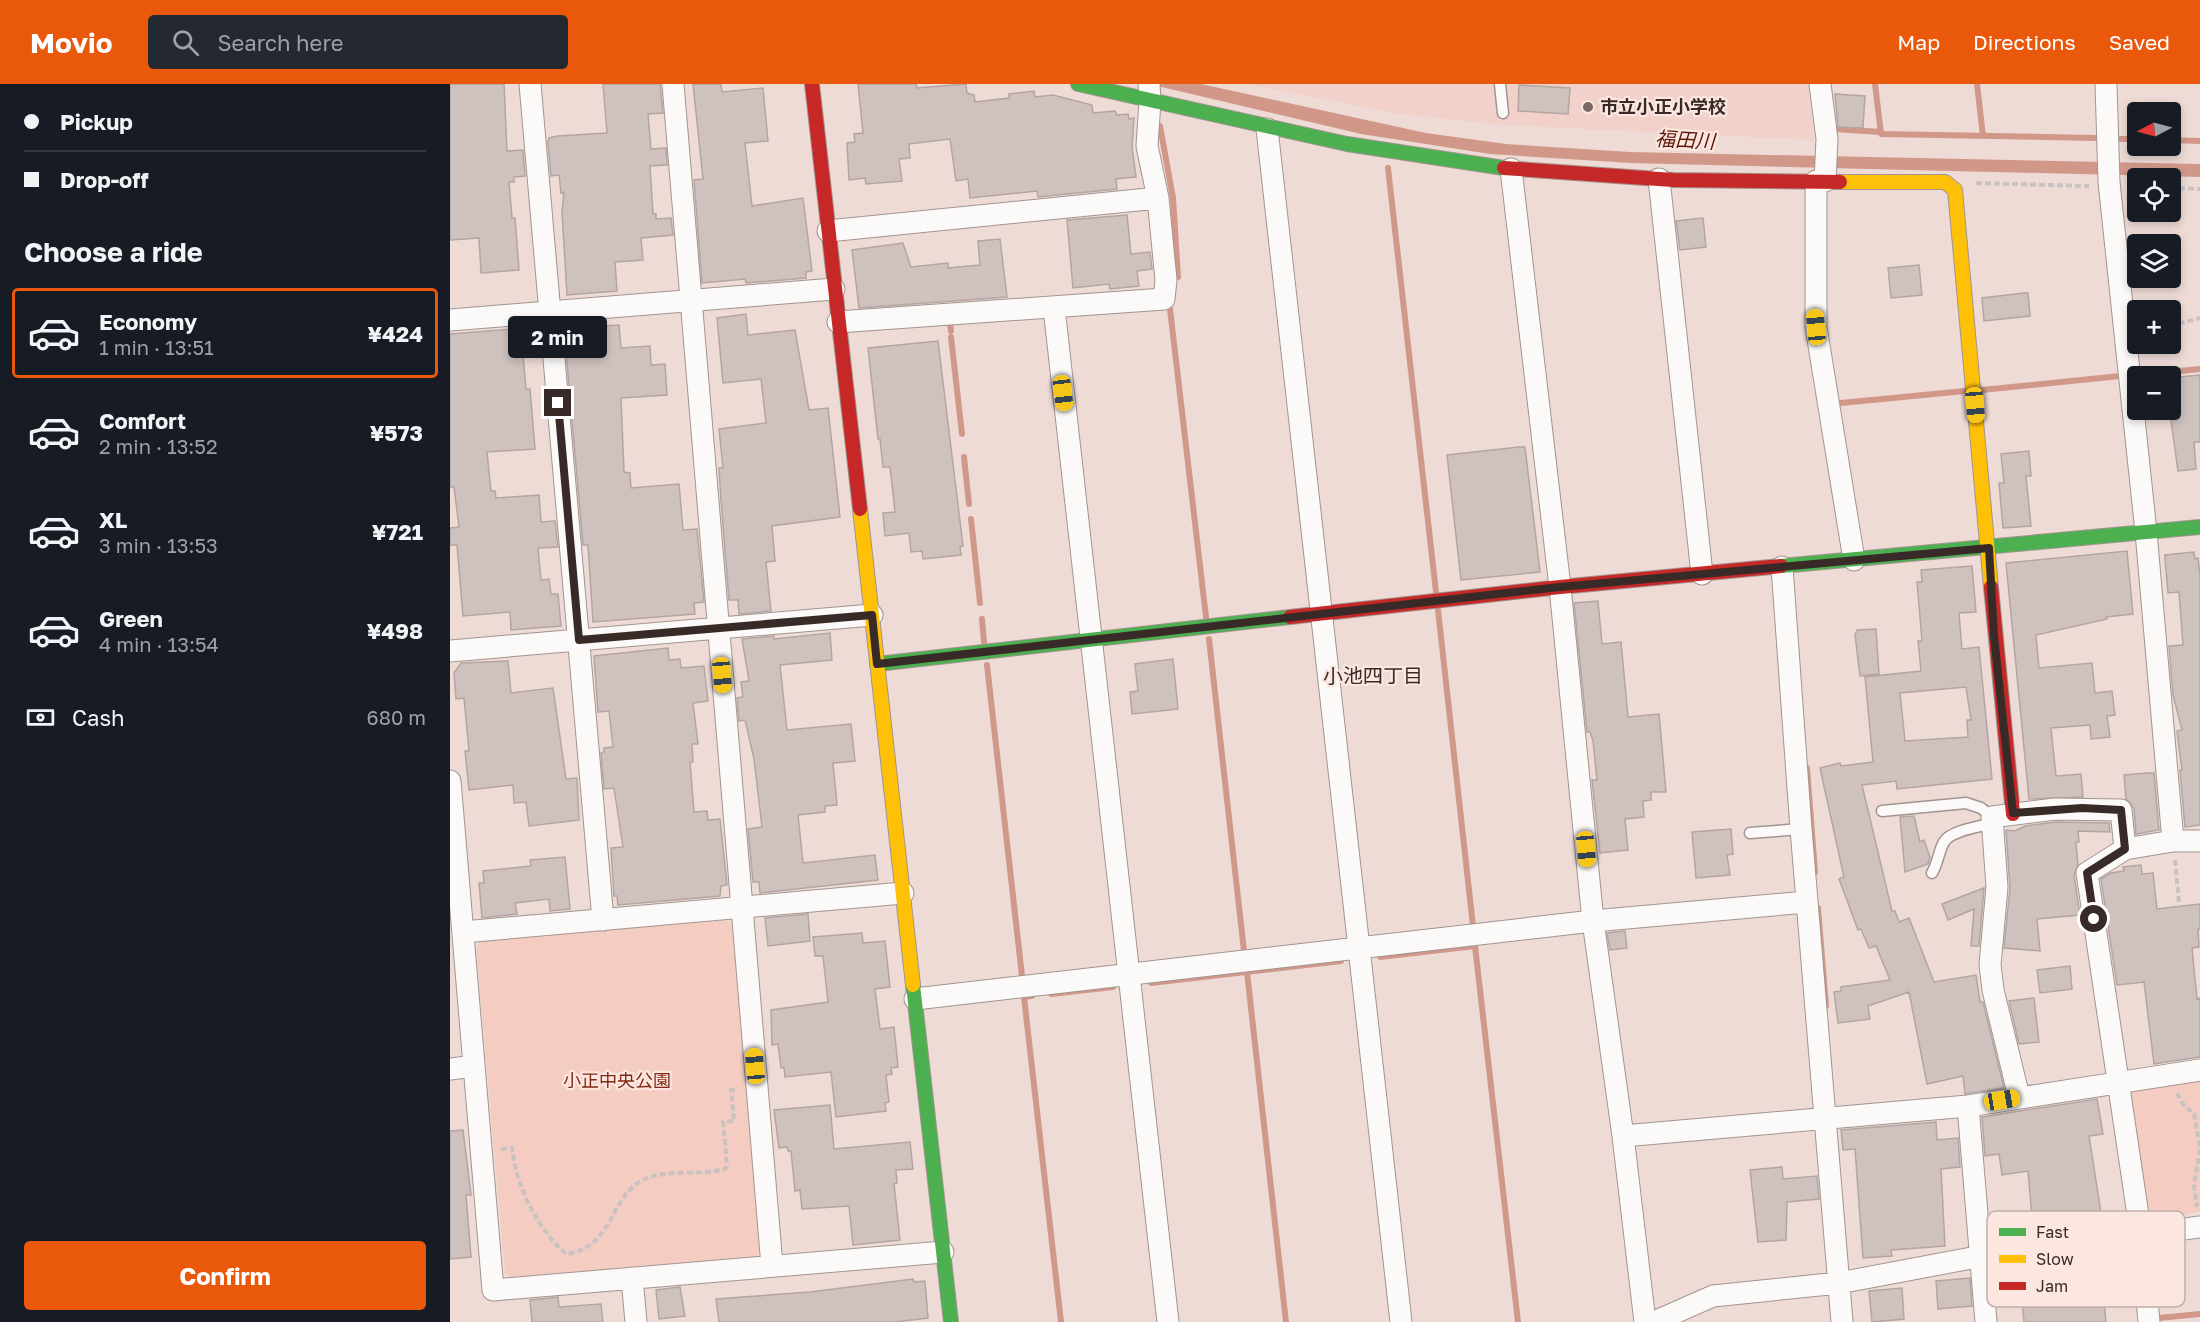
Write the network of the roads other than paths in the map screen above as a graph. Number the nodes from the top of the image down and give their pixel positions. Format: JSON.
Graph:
{"nodes":[{"id":1,"x":530,"y":84,"type":"edge"},
{"id":2,"x":673,"y":84,"type":"edge"},
{"id":3,"x":812,"y":84,"type":"edge"},
{"id":4,"x":1078,"y":84,"type":"edge"},
{"id":5,"x":1500,"y":84,"type":"edge"},
{"id":6,"x":1820,"y":84,"type":"edge"},
{"id":7,"x":2106,"y":84,"type":"edge"},
{"id":8,"x":1150,"y":92,"type":"edge"},
{"id":9,"x":1503,"y":113,"type":"dead end"},
{"id":10,"x":1267,"y":129,"type":"junction"},
{"id":11,"x":1511,"y":170,"type":"junction"},
{"id":12,"x":1659,"y":179,"type":"junction"},
{"id":13,"x":1822,"y":180,"type":"junction"},
{"id":14,"x":1158,"y":198,"type":"junction"},
{"id":15,"x":828,"y":231,"type":"junction"},
{"id":16,"x":834,"y":289,"type":"junction"},
{"id":17,"x":691,"y":300,"type":"junction"},
{"id":18,"x":1054,"y":308,"type":"junction"},
{"id":19,"x":550,"y":312,"type":"junction"},
{"id":20,"x":450,"y":320,"type":"edge"},
{"id":21,"x":838,"y":322,"type":"junction"},
{"id":22,"x":2200,"y":527,"type":"edge"},
{"id":23,"x":2145,"y":532,"type":"junction"},
{"id":24,"x":1989,"y":548,"type":"junction"},
{"id":25,"x":1854,"y":560,"type":"junction"},
{"id":26,"x":1782,"y":567,"type":"junction"},
{"id":27,"x":1702,"y":574,"type":"junction"},
{"id":28,"x":1560,"y":587,"type":"junction"},
{"id":29,"x":1321,"y":614,"type":"junction"},
{"id":30,"x":872,"y":615,"type":"junction"},
{"id":31,"x":718,"y":628,"type":"junction"},
{"id":32,"x":579,"y":640,"type":"junction"},
{"id":33,"x":1091,"y":640,"type":"junction"},
{"id":34,"x":450,"y":651,"type":"edge"},
{"id":35,"x":877,"y":664,"type":"junction"},
{"id":36,"x":450,"y":781,"type":"edge"},
{"id":37,"x":1882,"y":810,"type":"dead end"},
{"id":38,"x":2013,"y":813,"type":"junction"},
{"id":39,"x":1992,"y":820,"type":"junction"},
{"id":40,"x":1801,"y":829,"type":"junction"},
{"id":41,"x":1750,"y":833,"type":"dead end"},
{"id":42,"x":2173,"y":841,"type":"junction"},
{"id":43,"x":2200,"y":841,"type":"edge"},
{"id":44,"x":2125,"y":849,"type":"junction"},
{"id":45,"x":1932,"y":873,"type":"dead end"},
{"id":46,"x":903,"y":893,"type":"junction"},
{"id":47,"x":1807,"y":902,"type":"junction"},
{"id":48,"x":742,"y":907,"type":"junction"},
{"id":49,"x":603,"y":920,"type":"junction"},
{"id":50,"x":1593,"y":921,"type":"junction"},
{"id":51,"x":463,"y":932,"type":"junction"},
{"id":52,"x":1359,"y":947,"type":"junction"},
{"id":53,"x":1129,"y":974,"type":"junction"},
{"id":54,"x":915,"y":999,"type":"junction"},
{"id":55,"x":474,"y":1066,"type":"junction"},
{"id":56,"x":450,"y":1069,"type":"edge"},
{"id":57,"x":2200,"y":1070,"type":"edge"},
{"id":58,"x":2118,"y":1082,"type":"junction"},
{"id":59,"x":2019,"y":1097,"type":"junction"},
{"id":60,"x":1968,"y":1106,"type":"junction"},
{"id":61,"x":1825,"y":1119,"type":"junction"},
{"id":62,"x":1623,"y":1136,"type":"junction"},
{"id":63,"x":2137,"y":1211,"type":"edge"},
{"id":64,"x":944,"y":1252,"type":"junction"},
{"id":65,"x":1987,"y":1255,"type":"edge"},
{"id":66,"x":1982,"y":1256,"type":"junction"},
{"id":67,"x":772,"y":1266,"type":"junction"},
{"id":68,"x":632,"y":1278,"type":"junction"},
{"id":69,"x":1839,"y":1283,"type":"junction"},
{"id":70,"x":2148,"y":1307,"type":"edge"},
{"id":71,"x":1676,"y":1317,"type":"edge"},
{"id":72,"x":636,"y":1322,"type":"edge"},
{"id":73,"x":951,"y":1322,"type":"edge"},
{"id":74,"x":1168,"y":1322,"type":"edge"},
{"id":75,"x":1401,"y":1322,"type":"edge"},
{"id":76,"x":1645,"y":1322,"type":"edge"},
{"id":77,"x":1654,"y":1322,"type":"edge"},
{"id":78,"x":1842,"y":1322,"type":"edge"},
{"id":79,"x":1986,"y":1322,"type":"edge"},
{"id":80,"x":2149,"y":1322,"type":"edge"}],
"edges":[{"from":1,"to":19,"type":"street"},
{"from":2,"to":17,"type":"street"},
{"from":3,"to":15,"type":"street"},
{"from":4,"to":8,"type":"street"},
{"from":5,"to":9,"type":"lane"},
{"from":6,"to":13,"type":"street"},
{"from":7,"to":23,"type":"street"},
{"from":8,"to":10,"type":"street"},
{"from":8,"to":14,"type":"street"},
{"from":10,"to":11,"type":"street"},
{"from":10,"to":29,"type":"street"},
{"from":11,"to":12,"type":"street"},
{"from":11,"to":28,"type":"street"},
{"from":12,"to":13,"type":"street"},
{"from":12,"to":27,"type":"street"},
{"from":13,"to":24,"type":"street"},
{"from":13,"to":25,"type":"street"},
{"from":14,"to":15,"type":"street"},
{"from":14,"to":18,"type":"street"},
{"from":15,"to":16,"type":"street"},
{"from":16,"to":17,"type":"street"},
{"from":16,"to":21,"type":"street"},
{"from":17,"to":19,"type":"street"},
{"from":17,"to":31,"type":"street"},
{"from":18,"to":21,"type":"street"},
{"from":18,"to":33,"type":"street"},
{"from":19,"to":20,"type":"street"},
{"from":19,"to":32,"type":"street"},
{"from":21,"to":30,"type":"street"},
{"from":22,"to":23,"type":"street"},
{"from":23,"to":24,"type":"street"},
{"from":23,"to":42,"type":"street"},
{"from":24,"to":25,"type":"street"},
{"from":24,"to":38,"type":"street"},
{"from":25,"to":26,"type":"street"},
{"from":26,"to":27,"type":"street"},
{"from":26,"to":40,"type":"street"},
{"from":27,"to":28,"type":"street"},
{"from":28,"to":29,"type":"street"},
{"from":28,"to":50,"type":"street"},
{"from":29,"to":33,"type":"street"},
{"from":29,"to":52,"type":"street"},
{"from":30,"to":31,"type":"street"},
{"from":30,"to":35,"type":"street"},
{"from":31,"to":32,"type":"street"},
{"from":31,"to":48,"type":"street"},
{"from":32,"to":34,"type":"street"},
{"from":32,"to":49,"type":"street"},
{"from":33,"to":35,"type":"street"},
{"from":33,"to":53,"type":"street"},
{"from":35,"to":46,"type":"street"},
{"from":36,"to":51,"type":"street"},
{"from":37,"to":39,"type":"lane"},
{"from":38,"to":39,"type":"street"},
{"from":38,"to":44,"type":"street"},
{"from":39,"to":45,"type":"lane"},
{"from":39,"to":59,"type":"street"},
{"from":40,"to":41,"type":"lane"},
{"from":40,"to":47,"type":"street"},
{"from":42,"to":43,"type":"street"},
{"from":42,"to":44,"type":"street"},
{"from":44,"to":58,"type":"street"},
{"from":46,"to":48,"type":"street"},
{"from":46,"to":54,"type":"street"},
{"from":47,"to":50,"type":"street"},
{"from":47,"to":61,"type":"street"},
{"from":48,"to":49,"type":"street"},
{"from":48,"to":67,"type":"street"},
{"from":49,"to":51,"type":"street"},
{"from":50,"to":52,"type":"street"},
{"from":50,"to":62,"type":"street"},
{"from":51,"to":55,"type":"street"},
{"from":52,"to":53,"type":"street"},
{"from":52,"to":75,"type":"street"},
{"from":53,"to":54,"type":"street"},
{"from":53,"to":74,"type":"street"},
{"from":54,"to":64,"type":"street"},
{"from":55,"to":56,"type":"street"},
{"from":55,"to":68,"type":"street"},
{"from":57,"to":58,"type":"street"},
{"from":58,"to":59,"type":"street"},
{"from":58,"to":63,"type":"street"},
{"from":59,"to":60,"type":"street"},
{"from":60,"to":61,"type":"street"},
{"from":60,"to":66,"type":"street"},
{"from":61,"to":62,"type":"street"},
{"from":61,"to":69,"type":"street"},
{"from":62,"to":76,"type":"street"},
{"from":64,"to":67,"type":"street"},
{"from":64,"to":73,"type":"street"},
{"from":65,"to":66,"type":"street"},
{"from":66,"to":69,"type":"street"},
{"from":66,"to":79,"type":"street"},
{"from":67,"to":68,"type":"street"},
{"from":68,"to":72,"type":"street"},
{"from":69,"to":71,"type":"street"},
{"from":69,"to":78,"type":"street"},
{"from":70,"to":80,"type":"street"},
{"from":71,"to":77,"type":"street"}]}
